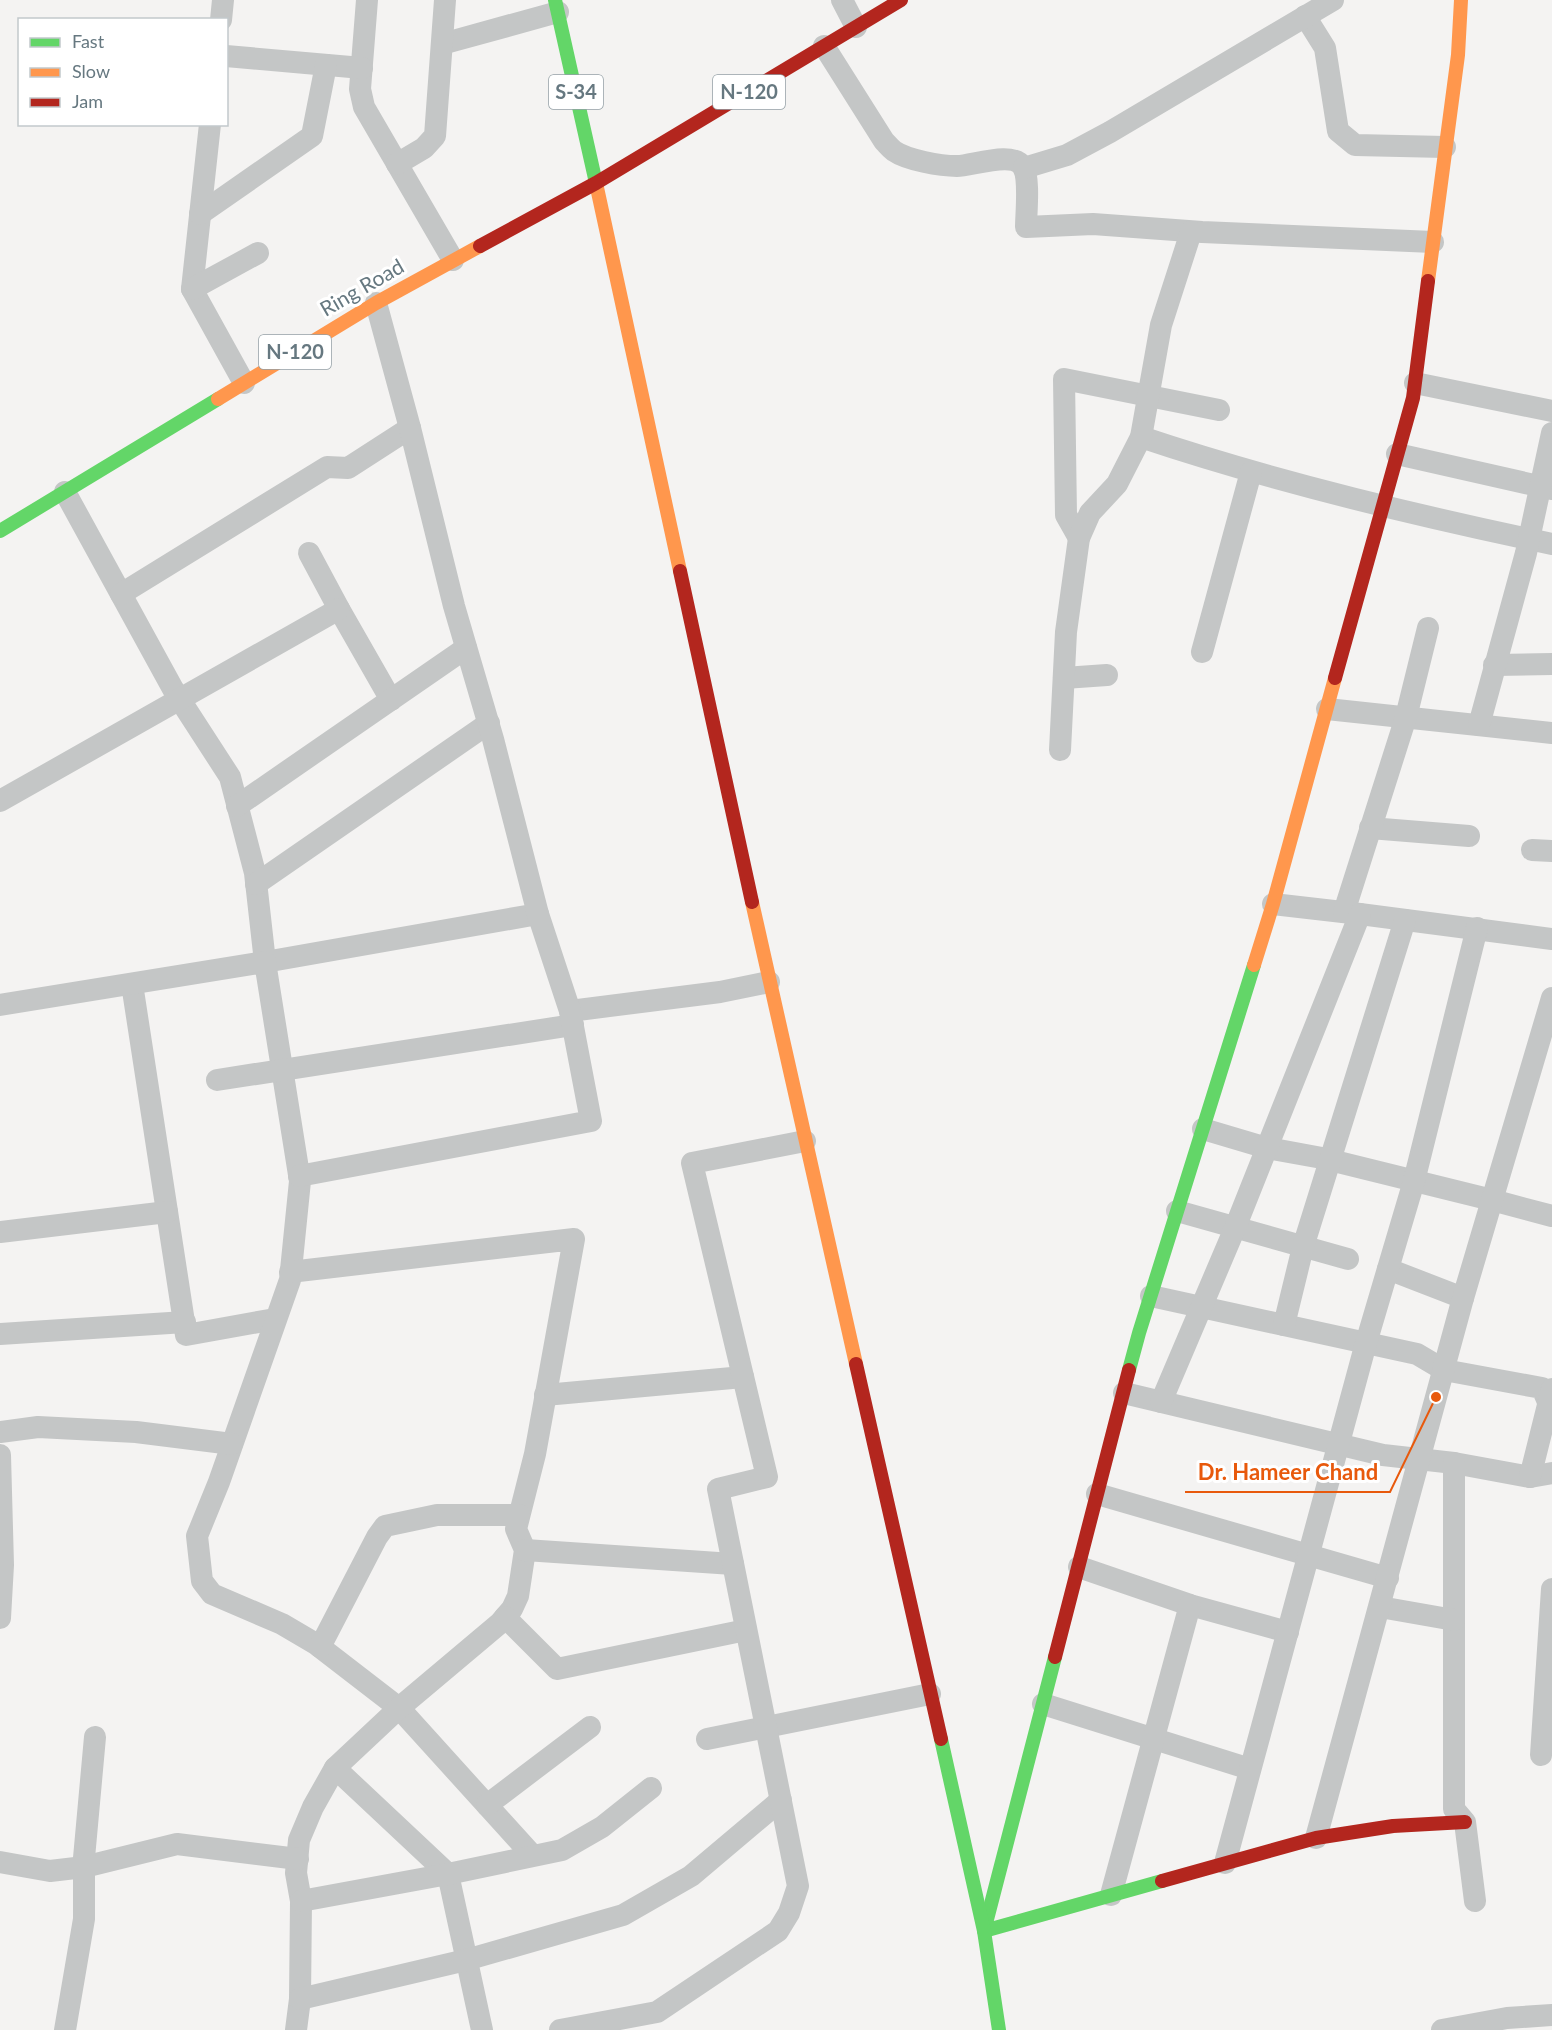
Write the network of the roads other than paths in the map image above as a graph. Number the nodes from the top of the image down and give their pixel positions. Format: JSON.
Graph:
{"nodes":[{"id":1,"x":223,"y":0,"type":"edge"},
{"id":2,"x":367,"y":0,"type":"edge"},
{"id":3,"x":445,"y":0,"type":"edge"},
{"id":4,"x":842,"y":0,"type":"edge"},
{"id":5,"x":901,"y":0,"type":"edge"},
{"id":6,"x":1461,"y":0,"type":"edge"},
{"id":7,"x":556,"y":6,"type":"edge"},
{"id":8,"x":1315,"y":6,"type":"edge"},
{"id":9,"x":221,"y":18,"type":"edge"},
{"id":10,"x":856,"y":27,"type":"junction"},
{"id":11,"x":442,"y":44,"type":"junction"},
{"id":12,"x":824,"y":46,"type":"junction"},
{"id":13,"x":228,"y":56,"type":"edge"},
{"id":14,"x":326,"y":65,"type":"junction"},
{"id":15,"x":362,"y":68,"type":"junction"},
{"id":16,"x":210,"y":126,"type":"edge"},
{"id":17,"x":1445,"y":147,"type":"junction"},
{"id":18,"x":397,"y":164,"type":"junction"},
{"id":19,"x":1024,"y":168,"type":"junction"},
{"id":20,"x":596,"y":183,"type":"junction"},
{"id":21,"x":200,"y":214,"type":"junction"},
{"id":22,"x":1191,"y":231,"type":"junction"},
{"id":23,"x":1433,"y":242,"type":"junction"},
{"id":24,"x":258,"y":253,"type":"dead end"},
{"id":25,"x":453,"y":260,"type":"junction"},
{"id":26,"x":192,"y":289,"type":"junction"},
{"id":27,"x":376,"y":303,"type":"junction"},
{"id":28,"x":244,"y":383,"type":"junction"},
{"id":29,"x":1414,"y":383,"type":"junction"},
{"id":30,"x":1147,"y":396,"type":"junction"},
{"id":31,"x":1219,"y":410,"type":"dead end"},
{"id":32,"x":1552,"y":411,"type":"edge"},
{"id":33,"x":410,"y":428,"type":"junction"},
{"id":34,"x":1552,"y":433,"type":"edge"},
{"id":35,"x":1140,"y":437,"type":"junction"},
{"id":36,"x":1397,"y":454,"type":"junction"},
{"id":37,"x":1251,"y":472,"type":"junction"},
{"id":38,"x":1546,"y":488,"type":"edge"},
{"id":39,"x":65,"y":492,"type":"junction"},
{"id":40,"x":1382,"y":508,"type":"junction"},
{"id":41,"x":0,"y":531,"type":"edge"},
{"id":42,"x":1079,"y":538,"type":"junction"},
{"id":43,"x":1529,"y":539,"type":"junction"},
{"id":44,"x":1552,"y":544,"type":"edge"},
{"id":45,"x":309,"y":554,"type":"dead end"},
{"id":46,"x":121,"y":594,"type":"junction"},
{"id":47,"x":339,"y":609,"type":"junction"},
{"id":48,"x":1428,"y":628,"type":"dead end"},
{"id":49,"x":466,"y":648,"type":"junction"},
{"id":50,"x":1202,"y":652,"type":"dead end"},
{"id":51,"x":1552,"y":664,"type":"edge"},
{"id":52,"x":1494,"y":665,"type":"junction"},
{"id":53,"x":1107,"y":675,"type":"dead end"},
{"id":54,"x":1064,"y":678,"type":"junction"},
{"id":55,"x":180,"y":699,"type":"junction"},
{"id":56,"x":391,"y":700,"type":"junction"},
{"id":57,"x":1327,"y":709,"type":"junction"},
{"id":58,"x":1406,"y":717,"type":"junction"},
{"id":59,"x":489,"y":723,"type":"junction"},
{"id":60,"x":1479,"y":725,"type":"junction"},
{"id":61,"x":1552,"y":733,"type":"edge"},
{"id":62,"x":1060,"y":750,"type":"dead end"},
{"id":63,"x":0,"y":801,"type":"edge"},
{"id":64,"x":237,"y":806,"type":"junction"},
{"id":65,"x":1371,"y":828,"type":"junction"},
{"id":66,"x":1469,"y":836,"type":"dead end"},
{"id":67,"x":256,"y":884,"type":"junction"},
{"id":68,"x":1273,"y":904,"type":"junction"},
{"id":69,"x":1352,"y":913,"type":"junction"},
{"id":70,"x":538,"y":914,"type":"junction"},
{"id":71,"x":1404,"y":920,"type":"junction"},
{"id":72,"x":1477,"y":928,"type":"junction"},
{"id":73,"x":1552,"y":939,"type":"edge"},
{"id":74,"x":265,"y":962,"type":"junction"},
{"id":75,"x":769,"y":982,"type":"junction"},
{"id":76,"x":132,"y":984,"type":"junction"},
{"id":77,"x":1552,"y":998,"type":"edge"},
{"id":78,"x":0,"y":1005,"type":"edge"},
{"id":79,"x":572,"y":1018,"type":"junction"},
{"id":80,"x":282,"y":1070,"type":"junction"},
{"id":81,"x":217,"y":1080,"type":"dead end"},
{"id":82,"x":1203,"y":1129,"type":"junction"},
{"id":83,"x":805,"y":1142,"type":"junction"},
{"id":84,"x":1267,"y":1148,"type":"junction"},
{"id":85,"x":1329,"y":1160,"type":"junction"},
{"id":86,"x":299,"y":1176,"type":"junction"},
{"id":87,"x":1414,"y":1181,"type":"junction"},
{"id":88,"x":1492,"y":1200,"type":"junction"},
{"id":89,"x":167,"y":1212,"type":"junction"},
{"id":90,"x":1177,"y":1212,"type":"junction"},
{"id":91,"x":1552,"y":1216,"type":"edge"},
{"id":92,"x":1235,"y":1228,"type":"junction"},
{"id":93,"x":0,"y":1232,"type":"edge"},
{"id":94,"x":1303,"y":1247,"type":"junction"},
{"id":95,"x":1348,"y":1259,"type":"dead end"},
{"id":96,"x":1388,"y":1269,"type":"junction"},
{"id":97,"x":290,"y":1272,"type":"junction"},
{"id":98,"x":1151,"y":1296,"type":"junction"},
{"id":99,"x":1463,"y":1299,"type":"junction"},
{"id":100,"x":1202,"y":1307,"type":"junction"},
{"id":101,"x":275,"y":1319,"type":"junction"},
{"id":102,"x":185,"y":1323,"type":"junction"},
{"id":103,"x":1284,"y":1325,"type":"junction"},
{"id":104,"x":0,"y":1334,"type":"edge"},
{"id":105,"x":1366,"y":1343,"type":"junction"},
{"id":106,"x":1444,"y":1370,"type":"junction"},
{"id":107,"x":743,"y":1377,"type":"junction"},
{"id":108,"x":1124,"y":1393,"type":"junction"},
{"id":109,"x":545,"y":1395,"type":"junction"},
{"id":110,"x":1550,"y":1395,"type":"edge"},
{"id":111,"x":1161,"y":1402,"type":"junction"},
{"id":112,"x":0,"y":1432,"type":"edge"},
{"id":113,"x":232,"y":1444,"type":"junction"},
{"id":114,"x":1339,"y":1444,"type":"junction"},
{"id":115,"x":0,"y":1455,"type":"edge"},
{"id":116,"x":1421,"y":1458,"type":"junction"},
{"id":117,"x":1454,"y":1463,"type":"junction"},
{"id":118,"x":1541,"y":1475,"type":"edge"},
{"id":119,"x":1097,"y":1494,"type":"junction"},
{"id":120,"x":519,"y":1515,"type":"junction"},
{"id":121,"x":525,"y":1550,"type":"junction"},
{"id":122,"x":1309,"y":1555,"type":"junction"},
{"id":123,"x":733,"y":1564,"type":"junction"},
{"id":124,"x":1078,"y":1567,"type":"junction"},
{"id":125,"x":1388,"y":1578,"type":"junction"},
{"id":126,"x":1552,"y":1590,"type":"edge"},
{"id":127,"x":1190,"y":1605,"type":"junction"},
{"id":128,"x":1380,"y":1607,"type":"junction"},
{"id":129,"x":505,"y":1617,"type":"junction"},
{"id":130,"x":0,"y":1618,"type":"edge"},
{"id":131,"x":1454,"y":1620,"type":"junction"},
{"id":132,"x":746,"y":1630,"type":"junction"},
{"id":133,"x":1288,"y":1632,"type":"junction"},
{"id":134,"x":320,"y":1647,"type":"junction"},
{"id":135,"x":930,"y":1694,"type":"junction"},
{"id":136,"x":1043,"y":1704,"type":"junction"},
{"id":137,"x":399,"y":1708,"type":"junction"},
{"id":138,"x":590,"y":1727,"type":"dead end"},
{"id":139,"x":766,"y":1727,"type":"junction"},
{"id":140,"x":94,"y":1737,"type":"dead end"},
{"id":141,"x":1154,"y":1737,"type":"junction"},
{"id":142,"x":707,"y":1739,"type":"dead end"},
{"id":143,"x":1541,"y":1755,"type":"dead end"},
{"id":144,"x":334,"y":1768,"type":"junction"},
{"id":145,"x":1250,"y":1769,"type":"junction"},
{"id":146,"x":651,"y":1788,"type":"dead end"},
{"id":147,"x":781,"y":1800,"type":"junction"},
{"id":148,"x":487,"y":1805,"type":"junction"},
{"id":149,"x":1465,"y":1821,"type":"junction"},
{"id":150,"x":1316,"y":1838,"type":"junction"},
{"id":151,"x":532,"y":1855,"type":"junction"},
{"id":152,"x":298,"y":1859,"type":"junction"},
{"id":153,"x":0,"y":1862,"type":"edge"},
{"id":154,"x":1225,"y":1863,"type":"junction"},
{"id":155,"x":84,"y":1867,"type":"junction"},
{"id":156,"x":448,"y":1874,"type":"junction"},
{"id":157,"x":1111,"y":1895,"type":"junction"},
{"id":158,"x":301,"y":1901,"type":"junction"},
{"id":159,"x":1475,"y":1901,"type":"dead end"},
{"id":160,"x":984,"y":1931,"type":"junction"},
{"id":161,"x":466,"y":1960,"type":"junction"},
{"id":162,"x":300,"y":1999,"type":"junction"},
{"id":163,"x":1552,"y":2015,"type":"edge"},
{"id":164,"x":653,"y":2021,"type":"edge"},
{"id":165,"x":1506,"y":2024,"type":"edge"},
{"id":166,"x":566,"y":2029,"type":"edge"},
{"id":167,"x":65,"y":2030,"type":"edge"},
{"id":168,"x":296,"y":2030,"type":"edge"},
{"id":169,"x":482,"y":2030,"type":"edge"},
{"id":170,"x":999,"y":2030,"type":"edge"},
{"id":171,"x":1443,"y":2030,"type":"edge"}],
"edges":[{"from":1,"to":9,"type":"street"},
{"from":2,"to":15,"type":"street"},
{"from":3,"to":11,"type":"street"},
{"from":4,"to":10,"type":"street"},
{"from":5,"to":10,"type":"main road","number":"N-120"},
{"from":6,"to":17,"type":"main road"},
{"from":7,"to":11,"type":"street"},
{"from":7,"to":20,"type":"main road","number":"S-34"},
{"from":8,"to":17,"type":"street"},
{"from":8,"to":19,"type":"street"},
{"from":10,"to":12,"type":"main road","number":"N-120"},
{"from":11,"to":18,"type":"street"},
{"from":12,"to":19,"type":"street"},
{"from":12,"to":20,"type":"main road","number":"N-120"},
{"from":13,"to":14,"type":"street"},
{"from":14,"to":15,"type":"street"},
{"from":14,"to":21,"type":"street"},
{"from":15,"to":18,"type":"street"},
{"from":16,"to":21,"type":"street"},
{"from":17,"to":23,"type":"main road"},
{"from":18,"to":25,"type":"street"},
{"from":19,"to":22,"type":"street"},
{"from":20,"to":25,"type":"main road","name":"Ring Road","number":"N-120"},
{"from":20,"to":75,"type":"main road"},
{"from":21,"to":26,"type":"street"},
{"from":22,"to":23,"type":"street"},
{"from":22,"to":30,"type":"street"},
{"from":23,"to":29,"type":"main road"},
{"from":24,"to":26,"type":"street"},
{"from":25,"to":27,"type":"main road","name":"Ring Road","number":"N-120"},
{"from":26,"to":28,"type":"street"},
{"from":27,"to":28,"type":"main road","name":"Ring Road","number":"N-120"},
{"from":27,"to":33,"type":"street"},
{"from":28,"to":39,"type":"main road","name":"Ring Road","number":"N-120"},
{"from":29,"to":32,"type":"street"},
{"from":29,"to":36,"type":"main road"},
{"from":30,"to":31,"type":"street"},
{"from":30,"to":35,"type":"street"},
{"from":30,"to":42,"type":"street"},
{"from":33,"to":46,"type":"street"},
{"from":33,"to":49,"type":"street"},
{"from":34,"to":38,"type":"street"},
{"from":35,"to":37,"type":"street"},
{"from":35,"to":42,"type":"street"},
{"from":36,"to":38,"type":"street"},
{"from":36,"to":40,"type":"main road"},
{"from":37,"to":40,"type":"street"},
{"from":37,"to":50,"type":"street"},
{"from":38,"to":43,"type":"street"},
{"from":39,"to":41,"type":"main road","name":"Ring Road","number":"N-120"},
{"from":39,"to":46,"type":"street"},
{"from":40,"to":43,"type":"street"},
{"from":40,"to":57,"type":"main road"},
{"from":42,"to":54,"type":"street"},
{"from":43,"to":44,"type":"street"},
{"from":43,"to":52,"type":"street"},
{"from":45,"to":47,"type":"street"},
{"from":46,"to":55,"type":"street"},
{"from":47,"to":55,"type":"street"},
{"from":47,"to":56,"type":"street"},
{"from":48,"to":58,"type":"street"},
{"from":49,"to":56,"type":"street"},
{"from":49,"to":59,"type":"street"},
{"from":51,"to":52,"type":"street"},
{"from":52,"to":60,"type":"street"},
{"from":53,"to":54,"type":"street"},
{"from":54,"to":62,"type":"street"},
{"from":55,"to":63,"type":"street"},
{"from":55,"to":64,"type":"street"},
{"from":56,"to":64,"type":"street"},
{"from":57,"to":58,"type":"street"},
{"from":57,"to":68,"type":"main road"},
{"from":58,"to":60,"type":"street"},
{"from":58,"to":65,"type":"street"},
{"from":59,"to":67,"type":"street"},
{"from":59,"to":70,"type":"street"},
{"from":60,"to":61,"type":"street"},
{"from":64,"to":67,"type":"street"},
{"from":65,"to":66,"type":"street"},
{"from":65,"to":69,"type":"street"},
{"from":67,"to":74,"type":"street"},
{"from":68,"to":69,"type":"street"},
{"from":68,"to":82,"type":"main road"},
{"from":69,"to":71,"type":"street"},
{"from":69,"to":84,"type":"street"},
{"from":70,"to":74,"type":"street"},
{"from":70,"to":79,"type":"street"},
{"from":71,"to":72,"type":"street"},
{"from":71,"to":85,"type":"street"},
{"from":72,"to":73,"type":"street"},
{"from":72,"to":87,"type":"street"},
{"from":74,"to":76,"type":"street"},
{"from":74,"to":80,"type":"street"},
{"from":75,"to":79,"type":"street"},
{"from":75,"to":83,"type":"main road"},
{"from":76,"to":78,"type":"street"},
{"from":76,"to":89,"type":"street"},
{"from":77,"to":88,"type":"street"},
{"from":79,"to":80,"type":"street"},
{"from":79,"to":86,"type":"street"},
{"from":80,"to":81,"type":"street"},
{"from":80,"to":86,"type":"street"},
{"from":82,"to":84,"type":"street"},
{"from":82,"to":90,"type":"main road"},
{"from":83,"to":107,"type":"street"},
{"from":83,"to":135,"type":"main road"},
{"from":84,"to":85,"type":"street"},
{"from":84,"to":92,"type":"street"},
{"from":85,"to":87,"type":"street"},
{"from":85,"to":94,"type":"street"},
{"from":86,"to":97,"type":"street"},
{"from":87,"to":88,"type":"street"},
{"from":87,"to":96,"type":"street"},
{"from":88,"to":91,"type":"street"},
{"from":88,"to":99,"type":"street"},
{"from":89,"to":93,"type":"street"},
{"from":89,"to":102,"type":"street"},
{"from":90,"to":92,"type":"street"},
{"from":90,"to":98,"type":"main road"},
{"from":92,"to":94,"type":"street"},
{"from":92,"to":100,"type":"street"},
{"from":94,"to":95,"type":"street"},
{"from":94,"to":103,"type":"street"},
{"from":96,"to":99,"type":"street"},
{"from":96,"to":105,"type":"street"},
{"from":97,"to":101,"type":"street"},
{"from":97,"to":109,"type":"street"},
{"from":98,"to":100,"type":"street"},
{"from":98,"to":108,"type":"main road"},
{"from":99,"to":106,"type":"street"},
{"from":100,"to":103,"type":"street"},
{"from":100,"to":111,"type":"street"},
{"from":101,"to":102,"type":"street"},
{"from":101,"to":113,"type":"street"},
{"from":102,"to":104,"type":"street"},
{"from":103,"to":105,"type":"street"},
{"from":105,"to":106,"type":"street"},
{"from":105,"to":114,"type":"street"},
{"from":106,"to":110,"type":"street"},
{"from":106,"to":116,"type":"street"},
{"from":107,"to":109,"type":"street"},
{"from":107,"to":123,"type":"street"},
{"from":108,"to":111,"type":"street"},
{"from":108,"to":119,"type":"main road"},
{"from":109,"to":120,"type":"street"},
{"from":110,"to":118,"type":"street"},
{"from":111,"to":114,"type":"street"},
{"from":112,"to":113,"type":"street"},
{"from":113,"to":134,"type":"street"},
{"from":114,"to":116,"type":"street"},
{"from":114,"to":122,"type":"street"},
{"from":115,"to":130,"type":"street"},
{"from":116,"to":117,"type":"street"},
{"from":116,"to":125,"type":"street"},
{"from":117,"to":118,"type":"street"},
{"from":117,"to":131,"type":"street"},
{"from":119,"to":122,"type":"street"},
{"from":119,"to":124,"type":"main road"},
{"from":120,"to":121,"type":"street"},
{"from":120,"to":134,"type":"street"},
{"from":121,"to":123,"type":"street"},
{"from":121,"to":129,"type":"street"},
{"from":122,"to":125,"type":"street"},
{"from":122,"to":133,"type":"street"},
{"from":123,"to":132,"type":"street"},
{"from":124,"to":127,"type":"street"},
{"from":124,"to":136,"type":"main road"},
{"from":125,"to":128,"type":"street"},
{"from":126,"to":143,"type":"street"},
{"from":127,"to":133,"type":"street"},
{"from":127,"to":141,"type":"street"},
{"from":128,"to":131,"type":"street"},
{"from":128,"to":150,"type":"street"},
{"from":129,"to":132,"type":"street"},
{"from":129,"to":137,"type":"street"},
{"from":131,"to":149,"type":"street"},
{"from":132,"to":139,"type":"street"},
{"from":133,"to":145,"type":"street"},
{"from":134,"to":137,"type":"street"},
{"from":135,"to":139,"type":"street"},
{"from":135,"to":160,"type":"main road"},
{"from":136,"to":141,"type":"street"},
{"from":136,"to":160,"type":"main road"},
{"from":137,"to":144,"type":"street"},
{"from":137,"to":148,"type":"street"},
{"from":138,"to":148,"type":"street"},
{"from":139,"to":142,"type":"street"},
{"from":139,"to":147,"type":"street"},
{"from":140,"to":155,"type":"street"},
{"from":141,"to":145,"type":"street"},
{"from":141,"to":157,"type":"street"},
{"from":144,"to":152,"type":"street"},
{"from":144,"to":156,"type":"street"},
{"from":145,"to":154,"type":"street"},
{"from":146,"to":151,"type":"street"},
{"from":147,"to":161,"type":"street"},
{"from":147,"to":164,"type":"street"},
{"from":148,"to":151,"type":"street"},
{"from":149,"to":150,"type":"main road"},
{"from":149,"to":159,"type":"street"},
{"from":150,"to":154,"type":"main road"},
{"from":151,"to":156,"type":"street"},
{"from":152,"to":155,"type":"street"},
{"from":152,"to":158,"type":"street"},
{"from":153,"to":155,"type":"street"},
{"from":154,"to":157,"type":"main road"},
{"from":155,"to":167,"type":"street"},
{"from":156,"to":158,"type":"street"},
{"from":156,"to":161,"type":"street"},
{"from":157,"to":160,"type":"main road"},
{"from":158,"to":162,"type":"street"},
{"from":160,"to":170,"type":"main road"},
{"from":161,"to":162,"type":"street"},
{"from":161,"to":169,"type":"street"},
{"from":162,"to":168,"type":"street"},
{"from":163,"to":165,"type":"street"},
{"from":164,"to":166,"type":"street"},
{"from":165,"to":171,"type":"street"}]}
